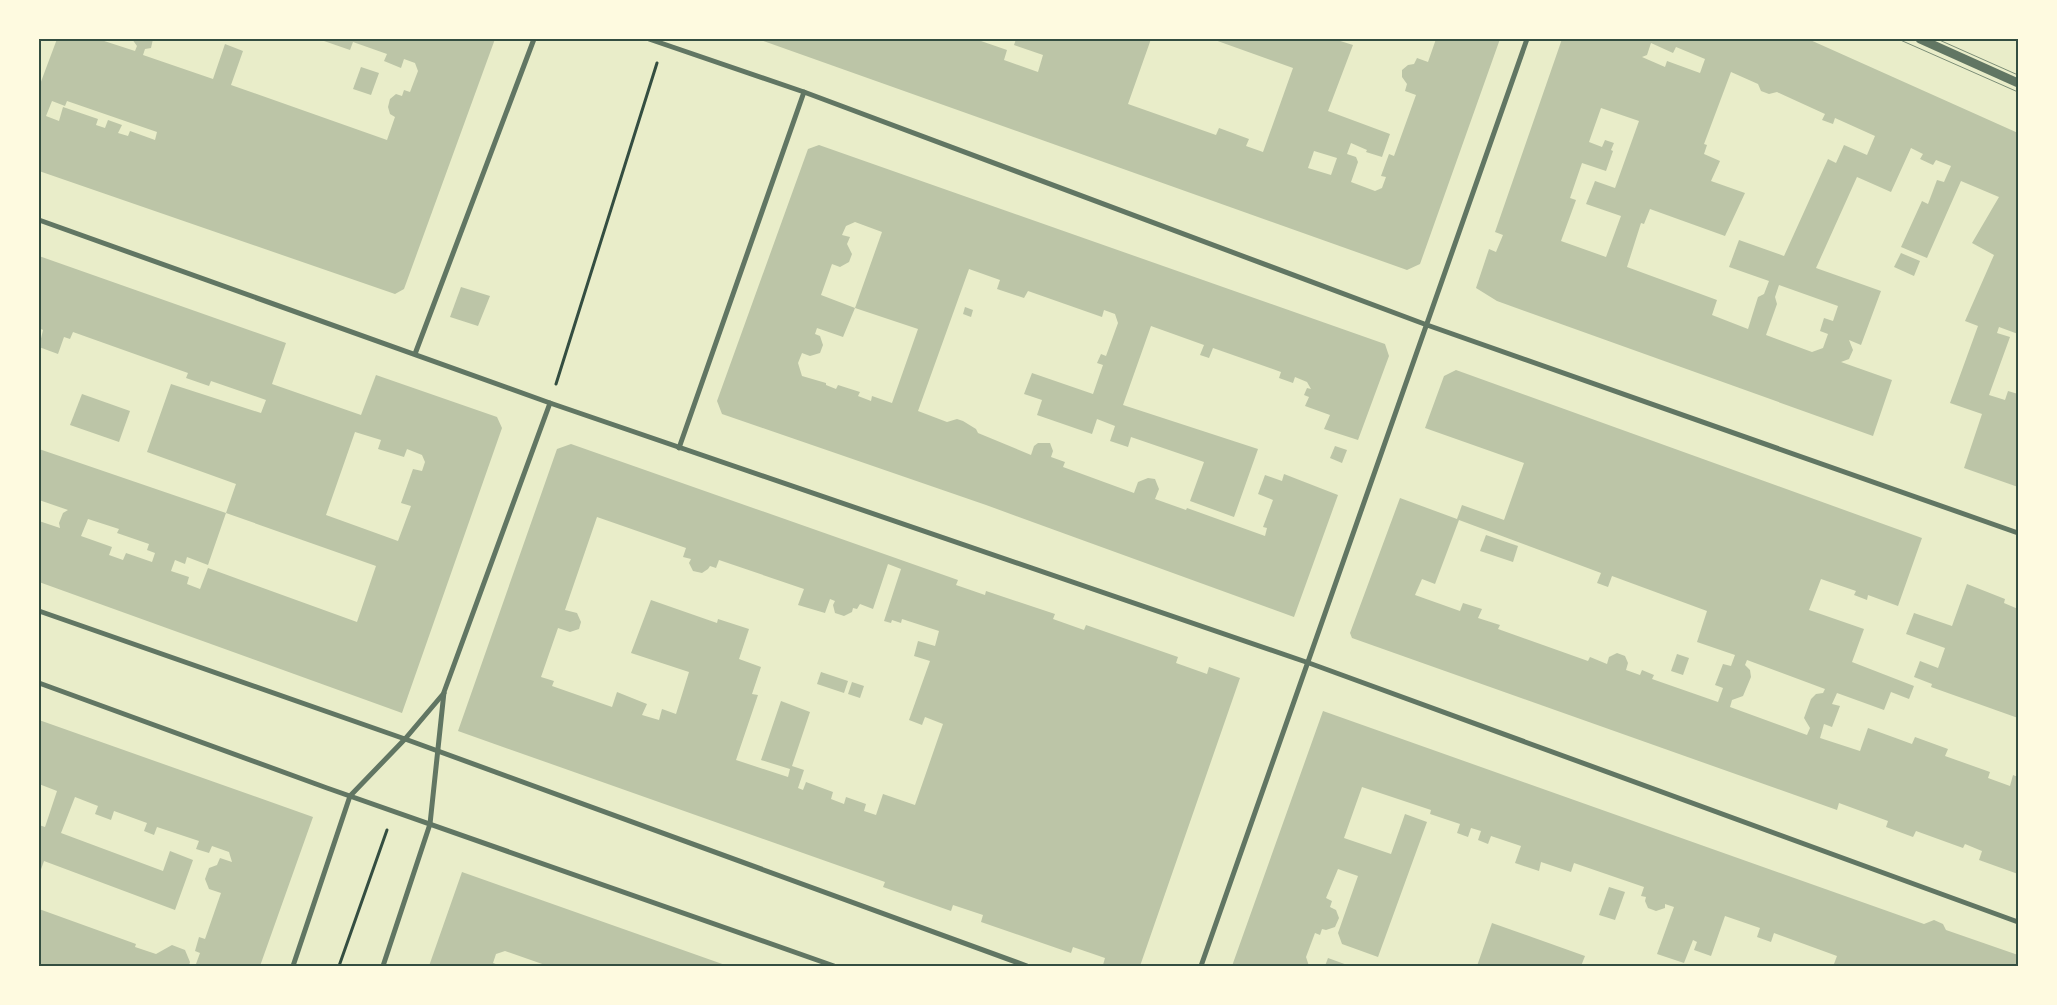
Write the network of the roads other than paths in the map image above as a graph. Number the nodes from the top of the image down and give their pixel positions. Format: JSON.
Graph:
{"nodes":[{"id":1,"x":534,"y":39,"type":"edge"},
{"id":2,"x":648,"y":39,"type":"edge"},
{"id":3,"x":1527,"y":39,"type":"edge"},
{"id":4,"x":1920,"y":39,"type":"edge"},
{"id":5,"x":664,"y":41,"type":"edge"},
{"id":6,"x":2018,"y":83,"type":"edge"},
{"id":7,"x":804,"y":92,"type":"junction"},
{"id":8,"x":39,"y":220,"type":"edge"},
{"id":9,"x":1427,"y":325,"type":"junction"},
{"id":10,"x":416,"y":354,"type":"junction"},
{"id":11,"x":550,"y":403,"type":"junction"},
{"id":12,"x":679,"y":448,"type":"junction"},
{"id":13,"x":2018,"y":533,"type":"edge"},
{"id":14,"x":39,"y":611,"type":"edge"},
{"id":15,"x":1309,"y":663,"type":"junction"},
{"id":16,"x":39,"y":683,"type":"edge"},
{"id":17,"x":444,"y":692,"type":"junction"},
{"id":18,"x":405,"y":739,"type":"junction"},
{"id":19,"x":438,"y":751,"type":"junction"},
{"id":20,"x":350,"y":796,"type":"junction"},
{"id":21,"x":430,"y":824,"type":"junction"},
{"id":22,"x":2018,"y":922,"type":"edge"},
{"id":23,"x":293,"y":966,"type":"edge"},
{"id":24,"x":383,"y":966,"type":"edge"},
{"id":25,"x":834,"y":966,"type":"edge"},
{"id":26,"x":1027,"y":966,"type":"edge"},
{"id":27,"x":1201,"y":966,"type":"edge"}],
"edges":[{"from":1,"to":10,"type":"street"},
{"from":2,"to":5,"type":"street"},
{"from":3,"to":9,"type":"street"},
{"from":4,"to":6,"type":"street"},
{"from":5,"to":7,"type":"street"},
{"from":7,"to":9,"type":"street"},
{"from":7,"to":12,"type":"street"},
{"from":8,"to":10,"type":"street"},
{"from":9,"to":13,"type":"street"},
{"from":9,"to":15,"type":"street"},
{"from":10,"to":11,"type":"street"},
{"from":11,"to":12,"type":"street"},
{"from":11,"to":17,"type":"street"},
{"from":12,"to":15,"type":"street"},
{"from":14,"to":18,"type":"street"},
{"from":15,"to":22,"type":"street"},
{"from":15,"to":27,"type":"street"},
{"from":16,"to":20,"type":"street"},
{"from":17,"to":18,"type":"street"},
{"from":17,"to":19,"type":"street"},
{"from":18,"to":19,"type":"street"},
{"from":18,"to":20,"type":"street"},
{"from":19,"to":21,"type":"street"},
{"from":19,"to":26,"type":"street"},
{"from":20,"to":21,"type":"street"},
{"from":20,"to":23,"type":"street"},
{"from":21,"to":24,"type":"street"},
{"from":21,"to":25,"type":"street"}]}
